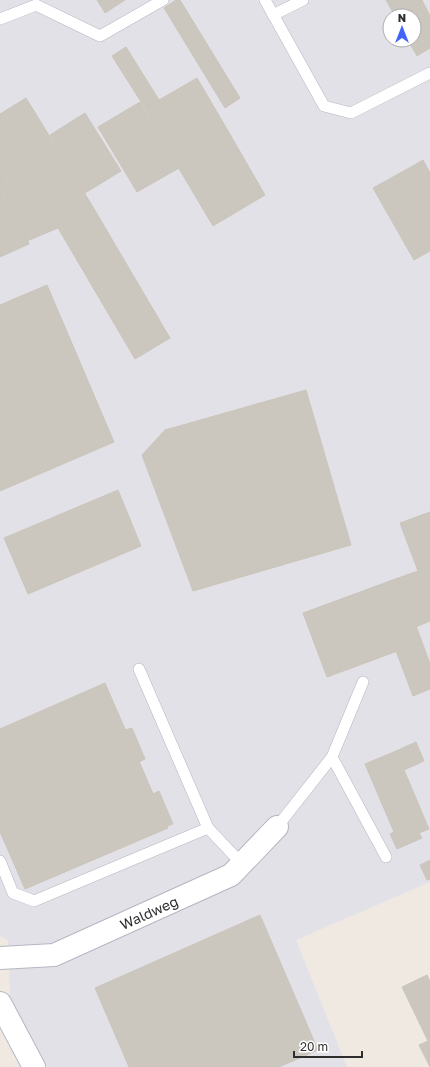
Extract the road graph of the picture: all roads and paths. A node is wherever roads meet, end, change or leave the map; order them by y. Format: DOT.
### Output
graph roads {
  1 [pos="163,0"];
  2 [pos="265,0"];
  3 [pos="303,0"];
  4 [pos="273,15"];
  5 [pos="0,19"];
  6 [pos="430,73"];
  7 [pos="139,670"];
  8 [pos="363,682"];
  9 [pos="332,757"];
  10 [pos="277,827"];
  11 [pos="208,828"];
  12 [pos="386,857"];
  13 [pos="0,861"];
  14 [pos="242,864"];
  15 [pos="0,960"];
  16 [pos="0,1003"];
  17 [pos="34,1067"];
  1 -- 5 [label="lane"];
  2 -- 4 [label="lane"];
  3 -- 4 [label="lane"];
  4 -- 6 [label="lane"];
  7 -- 11 [label="lane"];
  8 -- 9 [label="lane"];
  9 -- 10 [label="lane"];
  9 -- 12 [label="lane"];
  10 -- 14 [label="street, Waldweg"];
  11 -- 13 [label="lane"];
  11 -- 14 [label="lane"];
  14 -- 15 [label="street, Waldweg"];
  16 -- 17 [label="street"];
}
